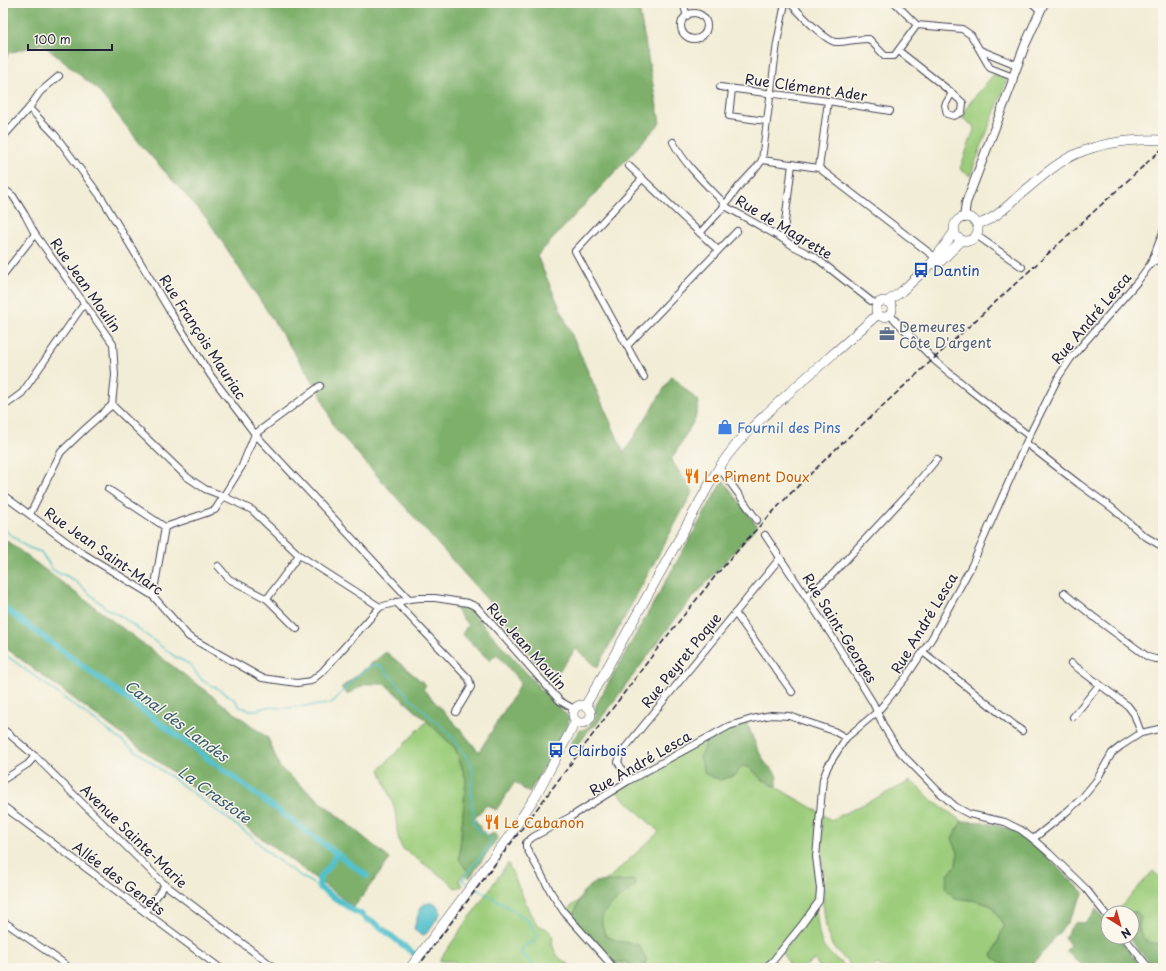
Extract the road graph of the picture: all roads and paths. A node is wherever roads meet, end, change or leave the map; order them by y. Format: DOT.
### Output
graph roads {
  1 [pos="683,3"];
  2 [pos="785,3"];
  3 [pos="790,3"];
  4 [pos="895,3"];
  5 [pos="1032,3"];
  6 [pos="1044,3"];
  7 [pos="1041,11"];
  8 [pos="687,16"];
  9 [pos="917,25"];
  10 [pos="980,50"];
  11 [pos="899,51"];
  12 [pos="1017,65"];
  13 [pos="59,76"];
  14 [pos="1012,77"];
  15 [pos="720,87"];
  16 [pos="732,89"];
  17 [pos="952,93"];
  18 [pos="770,94"];
  19 [pos="828,101"];
  20 [pos="29,108"];
  21 [pos="890,111"];
  22 [pos="766,121"];
  23 [pos="3,137"];
  24 [pos="1163,140"];
  25 [pos="673,142"];
  26 [pos="762,160"];
  27 [pos="792,164"];
  28 [pos="629,166"];
  29 [pos="819,168"];
  30 [pos="642,179"];
  31 [pos="3,188"];
  32 [pos="725,206"];
  33 [pos="964,218"];
  34 [pos="977,224"];
  35 [pos="737,231"];
  36 [pos="700,232"];
  37 [pos="954,232"];
  38 [pos="1163,233"];
  39 [pos="35,234"];
  40 [pos="976,235"];
  41 [pos="783,238"];
  42 [pos="962,240"];
  43 [pos="718,250"];
  44 [pos="1163,257"];
  45 [pos="936,258"];
  46 [pos="1151,263"];
  47 [pos="1022,267"];
  48 [pos="3,275"];
  49 [pos="84,304"];
  50 [pos="878,304"];
  51 [pos="889,307"];
  52 [pos="878,314"];
  53 [pos="627,346"];
  54 [pos="644,377"];
  55 [pos="320,386"];
  56 [pos="112,405"];
  57 [pos="3,407"];
  58 [pos="255,434"];
  59 [pos="1029,436"];
  60 [pos="1026,443"];
  61 [pos="937,459"];
  62 [pos="719,467"];
  63 [pos="108,488"];
  64 [pos="3,495"];
  65 [pos="224,496"];
  66 [pos="30,514"];
  67 [pos="756,520"];
  68 [pos="164,527"];
  69 [pos="765,535"];
  70 [pos="1163,547"];
  71 [pos="299,555"];
  72 [pos="780,558"];
  73 [pos="218,566"];
  74 [pos="1064,593"];
  75 [pos="153,596"];
  76 [pos="806,596"];
  77 [pos="267,599"];
  78 [pos="409,599"];
  79 [pos="396,602"];
  80 [pos="380,607"];
  81 [pos="735,613"];
  82 [pos="297,629"];
  83 [pos="923,652"];
  84 [pos="1163,659"];
  85 [pos="1071,663"];
  86 [pos="1099,685"];
  87 [pos="792,692"];
  88 [pos="586,706"];
  89 [pos="574,709"];
  90 [pos="456,712"];
  91 [pos="877,712"];
  92 [pos="1073,716"];
  93 [pos="576,721"];
  94 [pos="1163,728"];
  95 [pos="3,729"];
  96 [pos="1022,731"];
  97 [pos="1141,733"];
  98 [pos="846,738"];
  99 [pos="35,756"];
  100 [pos="3,780"];
  101 [pos="628,781"];
  102 [pos="3,806"];
  103 [pos="1033,839"];
  104 [pos="165,885"];
  105 [pos="1100,907"];
  106 [pos="145,912"];
  107 [pos="3,921"];
  108 [pos="1130,945"];
  109 [pos="69,968"];
  110 [pos="220,968"];
  111 [pos="274,968"];
  112 [pos="410,968"];
  113 [pos="614,968"];
  114 [pos="764,968"];
  115 [pos="1149,968"];
  1 -- 8 [label="street"];
  2 -- 18 [label="street"];
  3 -- 11 [label="street"];
  4 -- 9 [label="street"];
  5 -- 7 [label="street"];
  6 -- 7 [label="street"];
  7 -- 12 [label="street"];
  8 -- 8 [label="street"];
  9 -- 10 [label="street"];
  9 -- 11 [label="street"];
  10 -- 12 [label="street"];
  10 -- 14 [label="street"];
  11 -- 17 [label="street"];
  12 -- 14 [label="street"];
  13 -- 20 [label="street"];
  14 -- 33 [label="street"];
  15 -- 16 [label="street, Rue Clément Ader"];
  16 -- 18 [label="street, Rue Clément Ader"];
  16 -- 22 [label="street"];
  18 -- 19 [label="street, Rue Clément Ader"];
  18 -- 22 [label="street"];
  19 -- 21 [label="street, Rue Clément Ader"];
  19 -- 29 [label="street"];
  20 -- 23 [label="street"];
  20 -- 58 [label="street, Rue François Mauriac"];
  22 -- 26 [label="street"];
  24 -- 34 [label="main road"];
  25 -- 32 [label="street, Rue de Magrette"];
  26 -- 27 [label="street"];
  26 -- 32 [label="street"];
  27 -- 29 [label="street"];
  27 -- 41 [label="street"];
  28 -- 30 [label="street"];
  29 -- 45 [label="street"];
  30 -- 36 [label="street"];
  30 -- 53 [label="street"];
  31 -- 39 [label="street, Rue Jean Moulin"];
  32 -- 36 [label="street"];
  32 -- 41 [label="street, Rue de Magrette"];
  33 -- 34 [label="main road"];
  33 -- 37 [label="main road"];
  34 -- 40 [label="main road"];
  35 -- 43 [label="street"];
  36 -- 43 [label="street"];
  37 -- 42 [label="main road"];
  37 -- 45 [label="main road"];
  38 -- 46 [label="street, Rue André Lesca"];
  39 -- 48 [label="street"];
  39 -- 49 [label="street, Rue Jean Moulin"];
  40 -- 42 [label="main road"];
  40 -- 47 [label="street"];
  41 -- 50 [label="street, Rue de Magrette"];
  42 -- 51 [label="main road"];
  43 -- 53 [label="street"];
  44 -- 46 [label="street, Rue André Lesca"];
  45 -- 51 [label="main road"];
  46 -- 59 [label="street, Rue André Lesca"];
  49 -- 56 [label="street, Rue Jean Moulin"];
  49 -- 57 [label="street"];
  50 -- 51 [label="main road"];
  50 -- 52 [label="main road"];
  51 -- 52 [label="main road"];
  51 -- 59 [label="street"];
  52 -- 62 [label="main road"];
  53 -- 54 [label="street"];
  55 -- 58 [label="street"];
  56 -- 65 [label="street"];
  56 -- 66 [label="street"];
  58 -- 65 [label="street"];
  58 -- 78 [label="street, Rue François Mauriac"];
  59 -- 60 [label="street, Rue André Lesca"];
  60 -- 70 [label="street"];
  60 -- 83 [label="street, Rue André Lesca"];
  61 -- 76 [label="street"];
  62 -- 67 [label="street"];
  62 -- 88 [label="main road"];
  63 -- 68 [label="street"];
  64 -- 66 [label="street, Rue Jean Saint-Marc"];
  65 -- 68 [label="street"];
  65 -- 71 [label="street"];
  66 -- 75 [label="street, Rue Jean Saint-Marc"];
  68 -- 75 [label="street"];
  69 -- 72 [label="street, Rue Saint-Georges"];
  71 -- 77 [label="street"];
  71 -- 80 [label="street"];
  72 -- 76 [label="street, Rue Saint-Georges"];
  72 -- 81 [label="street, Rue Peyret Poque"];
  73 -- 77 [label="street"];
  74 -- 84 [label="street"];
  75 -- 80 [label="street, Rue Jean Saint-Marc"];
  76 -- 91 [label="street, Rue Saint-Georges"];
  77 -- 82 [label="street"];
  78 -- 79 [label="street, Rue Jean Moulin"];
  78 -- 89 [label="street, Rue Jean Moulin"];
  79 -- 80 [label="street, Rue Jean Moulin"];
  79 -- 90 [label="street"];
  81 -- 87 [label="street"];
  81 -- 101 [label="street, Rue Peyret Poque"];
  83 -- 91 [label="street, Rue André Lesca"];
  83 -- 96 [label="street"];
  85 -- 86 [label="street"];
  86 -- 92 [label="street"];
  86 -- 97 [label="street"];
  88 -- 89 [label="main road"];
  88 -- 93 [label="main road"];
  89 -- 93 [label="main road"];
  91 -- 98 [label="street, Rue André Lesca"];
  91 -- 103 [label="street, Rue Saint-Georges"];
  93 -- 112 [label="main road"];
  94 -- 97 [label="street"];
  95 -- 99 [label="street, Avenue Sainte-Marie"];
  97 -- 103 [label="street"];
  98 -- 101 [label="street, Rue André Lesca"];
  98 -- 114 [label="street"];
  99 -- 100 [label="street"];
  99 -- 104 [label="street, Avenue Sainte-Marie"];
  101 -- 113 [label="street, Rue André Lesca"];
  102 -- 106 [label="street, Allée des Genêts"];
  103 -- 105 [label="street, Rue Saint-Georges"];
  104 -- 106 [label="street"];
  104 -- 111 [label="street, Avenue Sainte-Marie"];
  106 -- 110 [label="street, Allée des Genêts"];
  107 -- 109 [label="street"];
  108 -- 115 [label="street"];
}
